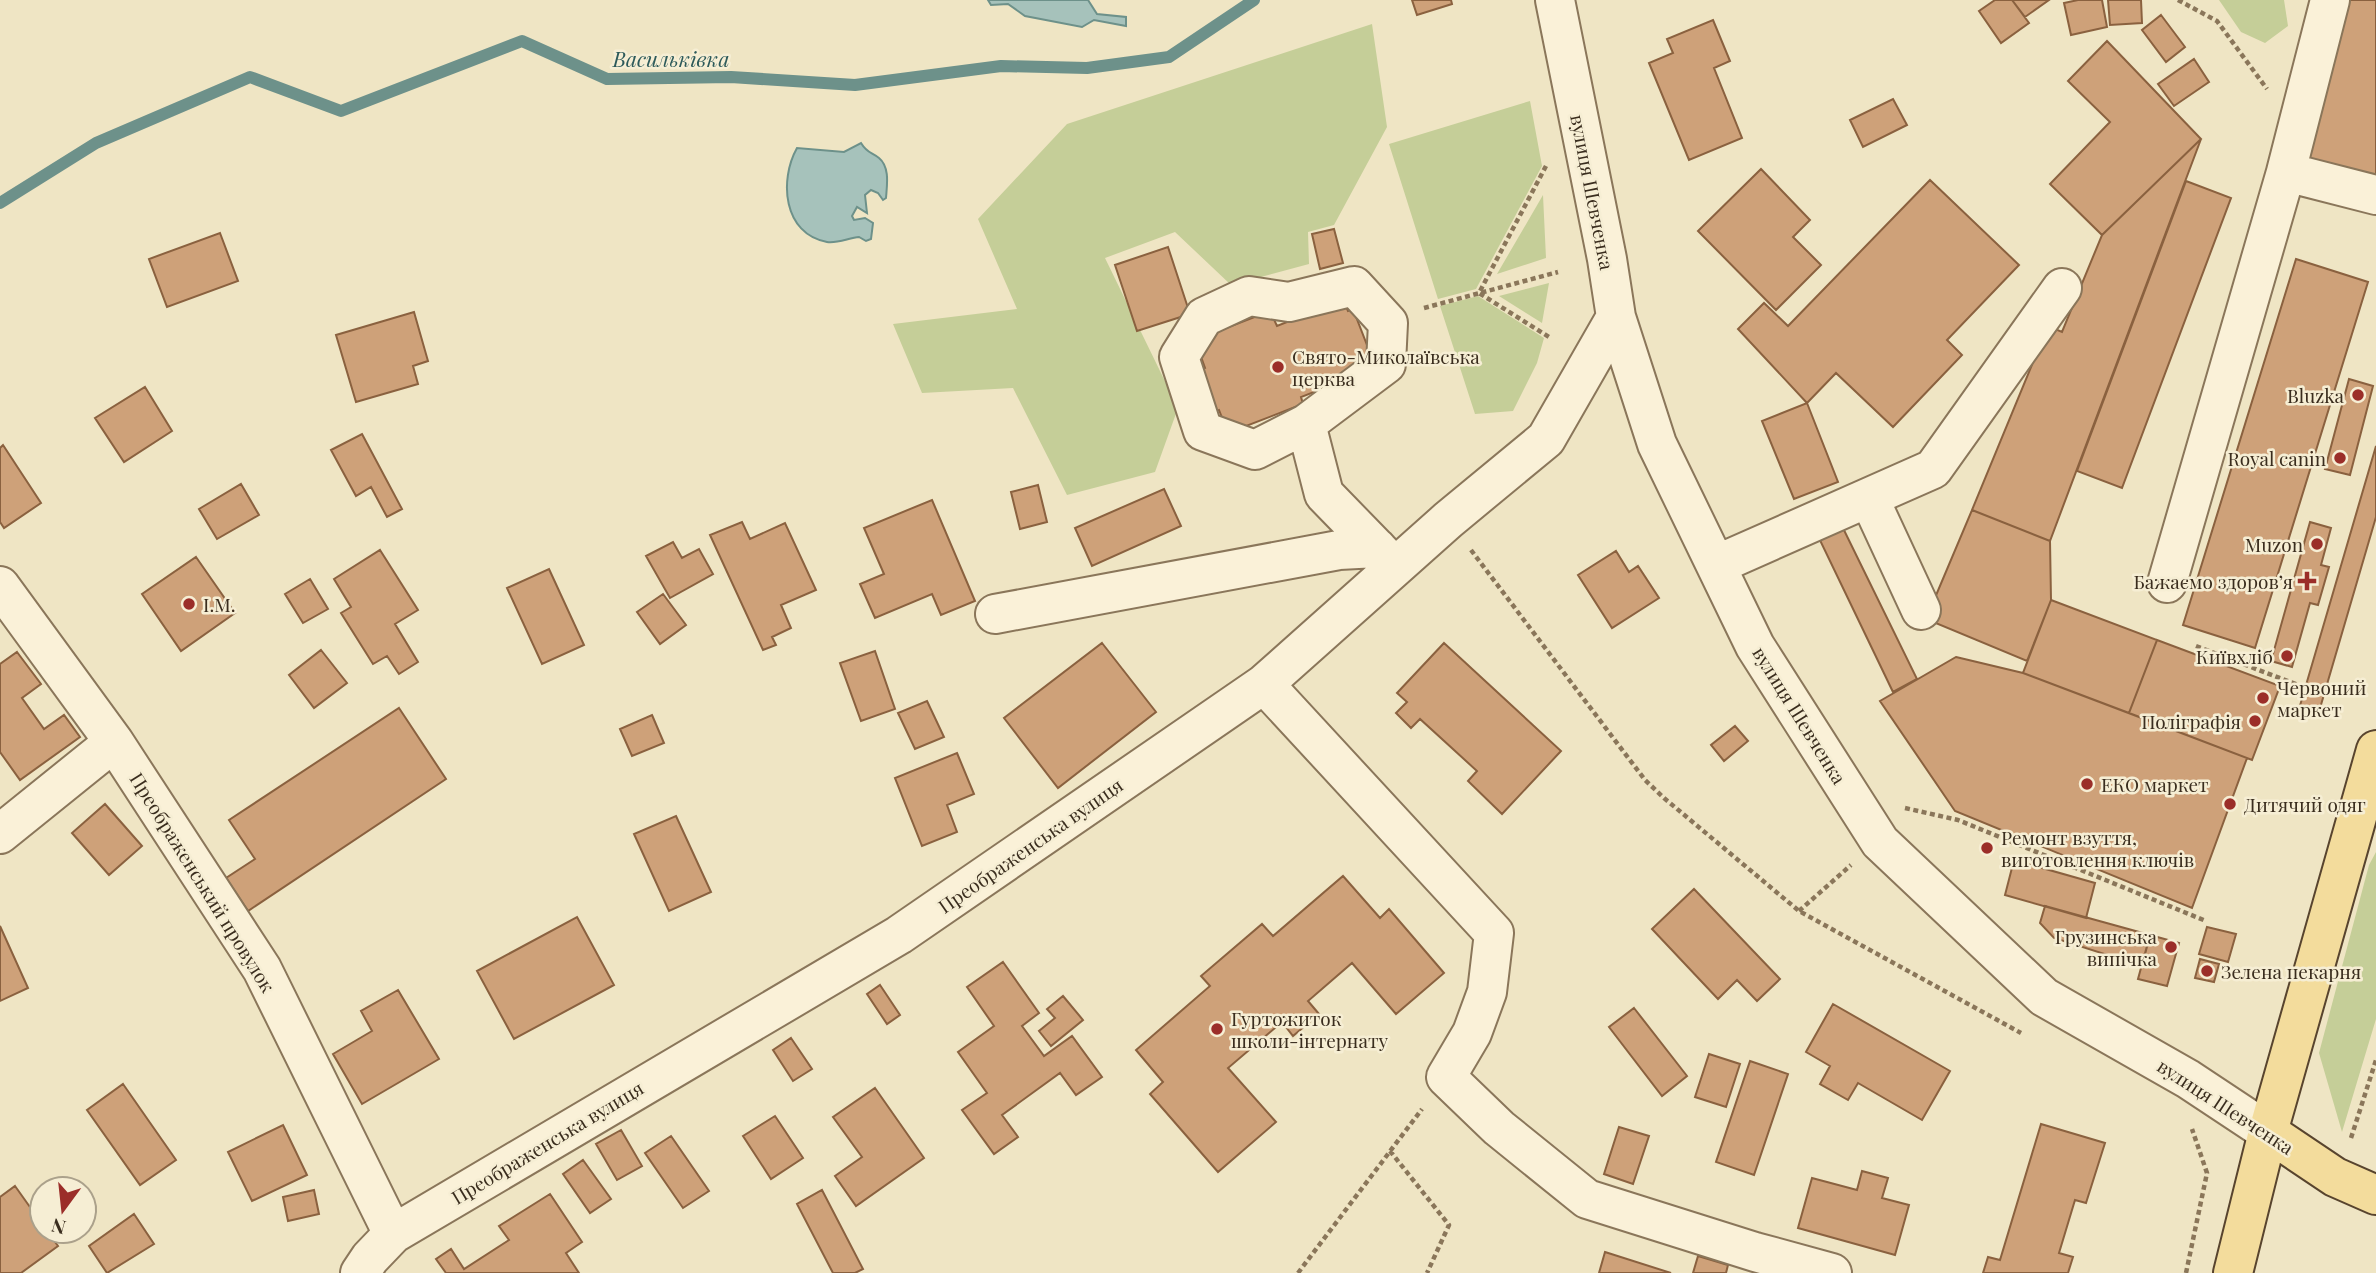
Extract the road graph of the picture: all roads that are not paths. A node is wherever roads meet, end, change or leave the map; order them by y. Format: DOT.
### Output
graph roads {
  1 [pos="1555,0"];
  2 [pos="2330,0"];
  3 [pos="2286,172"];
  4 [pos="2376,195"];
  5 [pos="2062,288"];
  6 [pos="1616,317"];
  7 [pos="1306,424"];
  8 [pos="1869,498"];
  9 [pos="1386,557"];
  10 [pos="1716,565"];
  11 [pos="2167,583"];
  12 [pos="0,586"];
  13 [pos="1921,610"];
  14 [pos="995,614"];
  15 [pos="1264,684"];
  16 [pos="114,742"];
  17 [pos="2376,750"];
  18 [pos="2376,820"];
  19 [pos="0,834"];
  20 [pos="2346,853"];
  21 [pos="2268,1132"];
  22 [pos="2376,1195"];
  23 [pos="393,1234"];
  24 [pos="1752,1263"];
  25 [pos="360,1273"];
  26 [pos="1832,1273"];
  27 [pos="2233,1273"];
  1 -- 6 [label="street, вулиця Шевченка"];
  2 -- 3 [label="street"];
  3 -- 4 [label="street"];
  3 -- 11 [label="street"];
  5 -- 8 [label="street"];
  6 -- 9 [label="street, Преображенська вулиця"];
  6 -- 10 [label="street, вулиця Шевченка"];
  7 -- 7 [label="street"];
  7 -- 9 [label="street"];
  8 -- 10 [label="street"];
  8 -- 13 [label="street"];
  9 -- 14 [label="street"];
  9 -- 15 [label="street, Преображенська вулиця"];
  10 -- 21 [label="street, вулиця Шевченка"];
  12 -- 16 [label="street, Преображенський провулок"];
  15 -- 23 [label="street, Преображенська вулиця"];
  15 -- 24 [label="street"];
  16 -- 19 [label="street"];
  16 -- 23 [label="street, Преображенський провулок"];
  17 -- 20 [label="main road"];
  18 -- 20 [label="street"];
  20 -- 21 [label="main road"];
  21 -- 22 [label="main road, вулиця Шевченка"];
  21 -- 27 [label="main road"];
  23 -- 25 [label="street, Преображенська вулиця"];
  24 -- 26 [label="street"];
}
